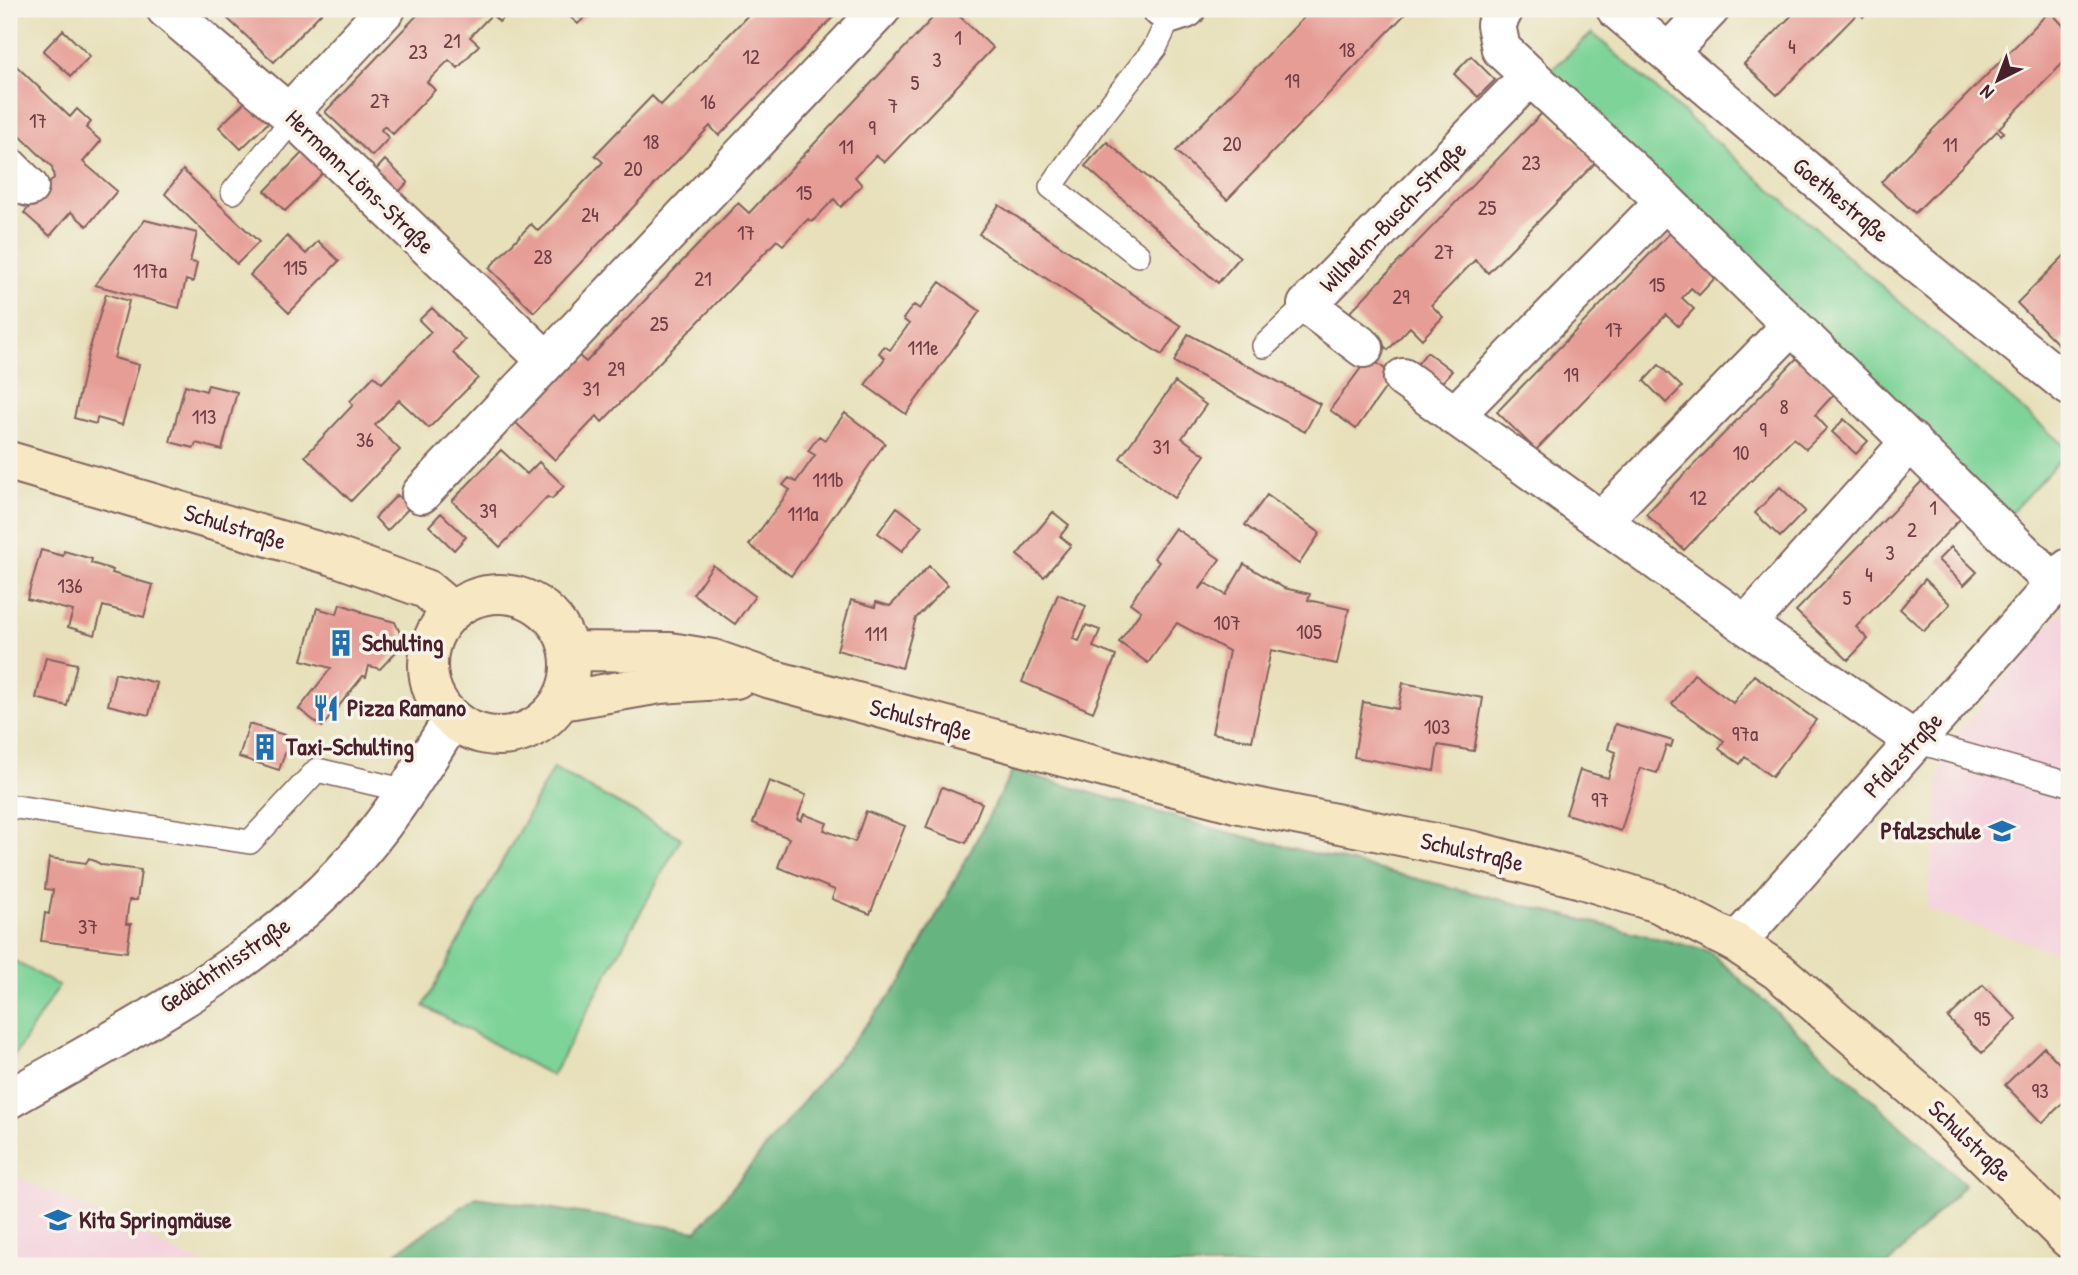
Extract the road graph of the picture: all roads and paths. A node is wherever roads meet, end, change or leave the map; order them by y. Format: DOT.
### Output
graph roads {
  1 [pos="166,9"];
  2 [pos="386,9"];
  3 [pos="881,9"];
  4 [pos="1504,9"];
  5 [pos="1616,9"];
  6 [pos="1710,9"];
  7 [pos="1173,10"];
  8 [pos="1668,53"];
  9 [pos="1529,77"];
  10 [pos="292,116"];
  11 [pos="233,192"];
  12 [pos="1665,201"];
  13 [pos="1138,255"];
  14 [pos="1307,305"];
  15 [pos="1791,325"];
  16 [pos="1264,346"];
  17 [pos="1364,348"];
  18 [pos="547,361"];
  19 [pos="1403,378"];
  20 [pos="2069,386"];
  21 [pos="1454,416"];
  22 [pos="1911,442"];
  23 [pos="9,461"];
  24 [pos="421,495"];
  25 [pos="1601,521"];
  26 [pos="2062,576"];
  27 [pos="452,611"];
  28 [pos="1746,625"];
  29 [pos="569,651"];
  30 [pos="766,678"];
  31 [pos="562,701"];
  32 [pos="452,720"];
  33 [pos="1916,741"];
  34 [pos="2069,785"];
  35 [pos="407,791"];
  36 [pos="9,806"];
  37 [pos="1736,943"];
  38 [pos="9,1099"];
  39 [pos="2069,1239"];
  1 -- 10 [label="street, Hermann-Löns-Straße"];
  2 -- 10 [label="street"];
  3 -- 18 [label="street"];
  4 -- 9 [label="street"];
  5 -- 8 [label="street, Goethestraße"];
  6 -- 8 [label="street"];
  7 -- 13 [label="lane"];
  8 -- 20 [label="street, Goethestraße"];
  9 -- 12 [label="street"];
  9 -- 14 [label="street, Wilhelm-Busch-Straße"];
  10 -- 11 [label="lane"];
  10 -- 18 [label="street, Hermann-Löns-Straße"];
  12 -- 15 [label="street"];
  12 -- 21 [label="street"];
  14 -- 16 [label="lane"];
  14 -- 17 [label="street, Wilhelm-Busch-Straße"];
  15 -- 22 [label="street"];
  15 -- 25 [label="street"];
  18 -- 24 [label="street"];
  19 -- 21 [label="street"];
  21 -- 25 [label="street"];
  22 -- 26 [label="street"];
  22 -- 28 [label="street"];
  23 -- 27 [label="main road, Schulstraße"];
  25 -- 28 [label="street"];
  26 -- 33 [label="street, Pfalzstraße"];
  27 -- 29 [label="main road"];
  27 -- 32 [label="main road"];
  28 -- 33 [label="street"];
  29 -- 30 [label="main road, Schulstraße"];
  29 -- 31 [label="main road"];
  30 -- 31 [label="main road, Schulstraße"];
  30 -- 37 [label="main road, Schulstraße"];
  31 -- 32 [label="main road"];
  32 -- 35 [label="street, Gedächtnisstraße"];
  33 -- 34 [label="lane"];
  33 -- 37 [label="street, Pfalzstraße"];
  35 -- 36 [label="lane"];
  35 -- 38 [label="street, Gedächtnisstraße"];
  37 -- 39 [label="main road, Schulstraße"];
}
